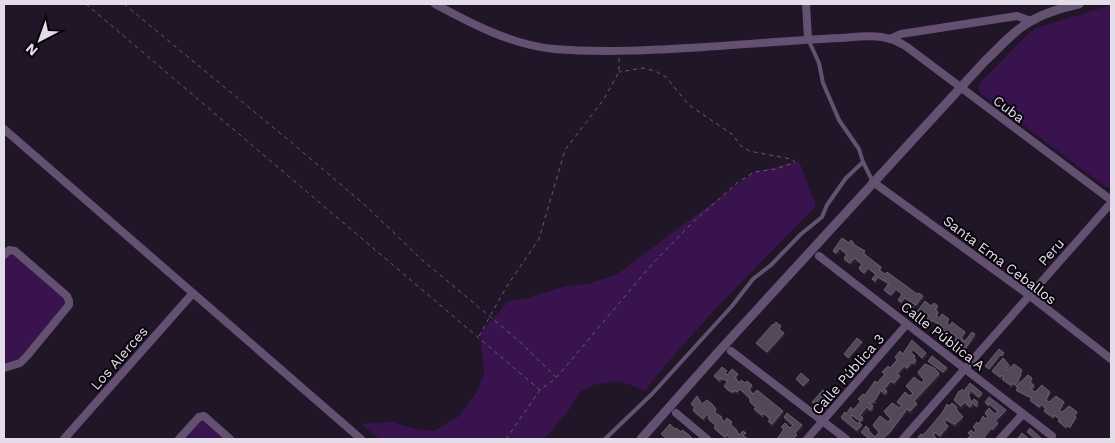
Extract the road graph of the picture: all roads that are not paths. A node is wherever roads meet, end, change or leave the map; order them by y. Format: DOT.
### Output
graph roads {
  1 [pos="435,4"];
  2 [pos="806,4"];
  3 [pos="1078,4"];
  4 [pos="1031,20"];
  5 [pos="808,39"];
  6 [pos="890,39"];
  7 [pos="960,88"];
  8 [pos="4,129"];
  9 [pos="863,162"];
  10 [pos="873,182"];
  11 [pos="1111,202"];
  12 [pos="4,255"];
  13 [pos="819,256"];
  14 [pos="192,293"];
  15 [pos="1029,296"];
  16 [pos="907,324"];
  17 [pos="731,351"];
  18 [pos="1111,359"];
  19 [pos="4,368"];
  20 [pos="965,369"];
  21 [pos="676,413"];
  22 [pos="1023,414"];
  23 [pos="823,421"];
  24 [pos="1052,436"];
  25 [pos="64,439"];
  26 [pos="180,439"];
  27 [pos="230,439"];
  28 [pos="361,439"];
  29 [pos="605,439"];
  30 [pos="641,439"];
  31 [pos="707,439"];
  32 [pos="807,439"];
  33 [pos="846,439"];
  34 [pos="903,439"];
  35 [pos="1000,439"];
  1 -- 5 [label="street"];
  2 -- 5 [label="street"];
  3 -- 4 [label="street"];
  4 -- 6 [label="street"];
  4 -- 7 [label="street"];
  5 -- 6 [label="street"];
  5 -- 9 [label="lane"];
  6 -- 7 [label="street, Cuba"];
  7 -- 10 [label="street"];
  7 -- 11 [label="street, Cuba"];
  8 -- 14 [label="street"];
  9 -- 10 [label="lane"];
  9 -- 29 [label="lane"];
  10 -- 15 [label="street, Santa Ema Ceballos"];
  10 -- 30 [label="street"];
  11 -- 15 [label="street, Peru"];
  12 -- 19 [label="street"];
  13 -- 16 [label="street, Calle Pública A"];
  14 -- 25 [label="street, Los Alerces"];
  14 -- 28 [label="street"];
  15 -- 18 [label="street, Santa Ema Ceballos"];
  15 -- 20 [label="street, Peru"];
  16 -- 20 [label="street, Calle Pública A"];
  16 -- 23 [label="street, Calle Pública 3"];
  17 -- 23 [label="street"];
  20 -- 22 [label="street, Calle Pública A"];
  20 -- 34 [label="street, Peru"];
  21 -- 31 [label="street"];
  22 -- 24 [label="street, Calle Pública A"];
  22 -- 35 [label="street"];
  23 -- 32 [label="street, Calle Pública 3"];
  23 -- 33 [label="street"];
  26 -- 27 [label="street"];
}
